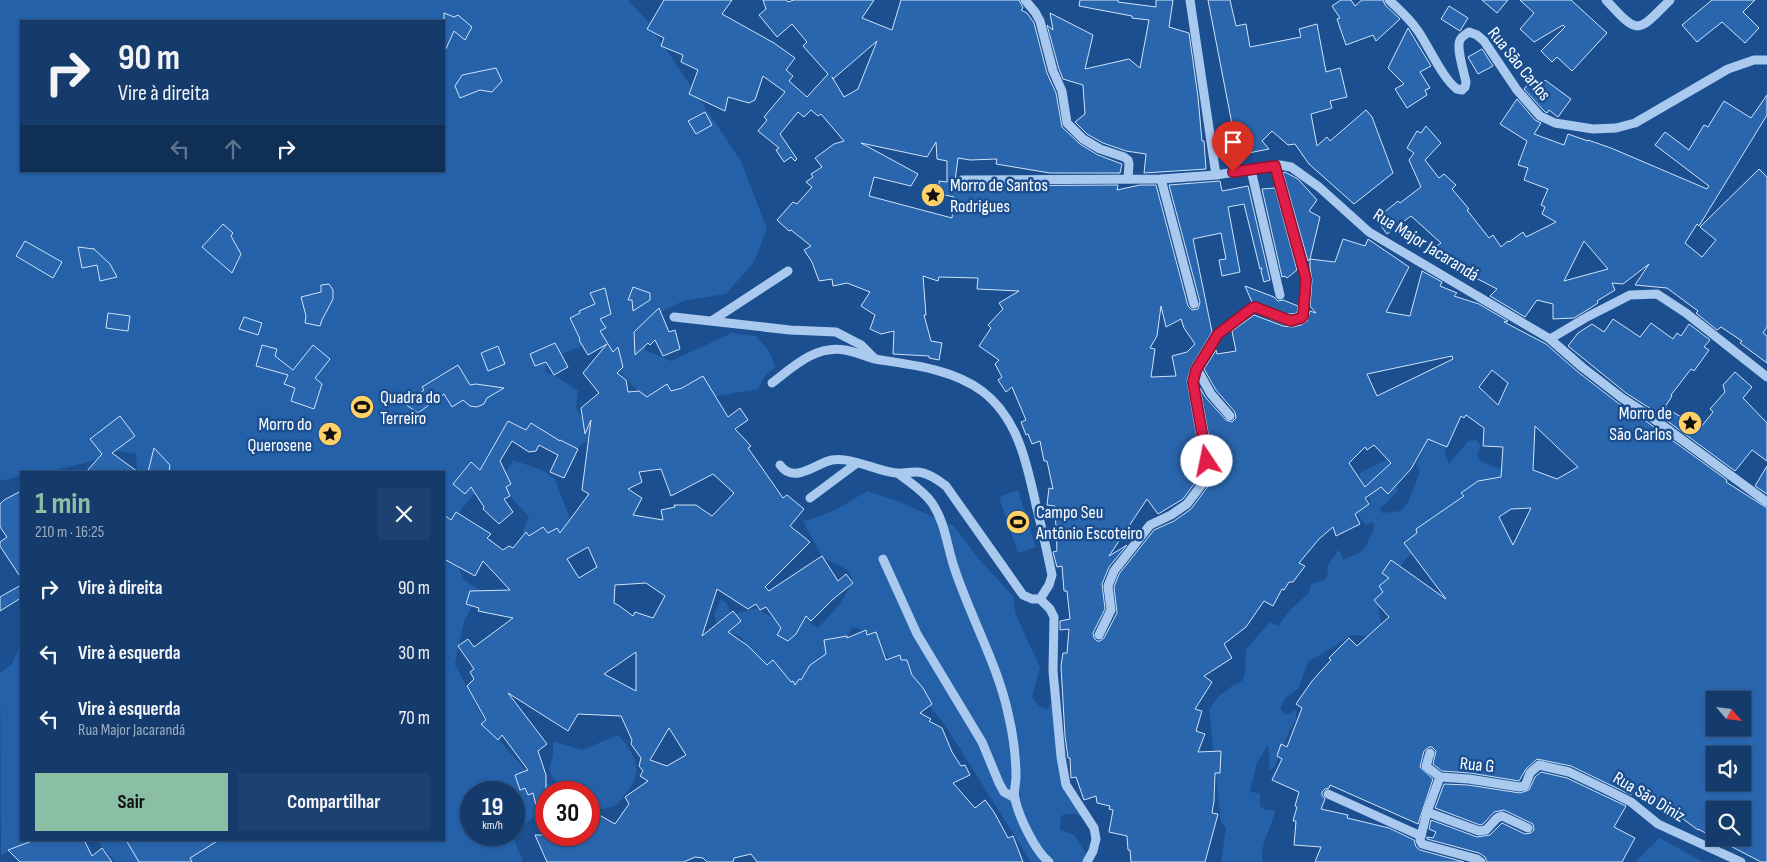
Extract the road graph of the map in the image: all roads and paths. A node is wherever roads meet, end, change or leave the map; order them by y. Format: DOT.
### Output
graph roads {
  1 [pos="1026,0"];
  2 [pos="1190,0"];
  3 [pos="1389,0"];
  4 [pos="1606,0"];
  5 [pos="1670,0"];
  6 [pos="1767,60"];
  7 [pos="1275,166"];
  8 [pos="1251,170"];
  9 [pos="1216,175"];
  10 [pos="1128,179"];
  11 [pos="1161,179"];
  12 [pos="962,180"];
  13 [pos="788,270"];
  14 [pos="1280,295"];
  15 [pos="1194,304"];
  16 [pos="674,317"];
  17 [pos="713,320"];
  18 [pos="1550,340"];
  19 [pos="876,360"];
  20 [pos="1197,369"];
  21 [pos="1767,377"];
  22 [pos="772,383"];
  23 [pos="1230,416"];
  24 [pos="857,463"];
  25 [pos="780,466"];
  26 [pos="898,473"];
  27 [pos="810,498"];
  28 [pos="1767,502"];
  29 [pos="883,559"];
  30 [pos="1040,599"];
  31 [pos="1099,635"];
  32 [pos="1430,753"];
  33 [pos="1569,772"];
  34 [pos="1440,777"];
  35 [pos="1328,794"];
  36 [pos="1015,798"];
  37 [pos="1427,812"];
  38 [pos="1528,828"];
  39 [pos="1421,836"];
  40 [pos="1049,862"];
  41 [pos="1087,862"];
  42 [pos="1481,862"];
  43 [pos="1741,862"];
  1 -- 10 [label="street"];
  2 -- 9 [label="street"];
  3 -- 6 [label="street, Rua São Carlos"];
  4 -- 5 [label="street"];
  7 -- 8 [label="street, Rua Major Jacarandá"];
  7 -- 18 [label="street, Rua Major Jacarandá"];
  7 -- 20 [label="street"];
  8 -- 9 [label="street, Rua Major Jacarandá"];
  8 -- 14 [label="street"];
  9 -- 11 [label="street, Rua Major Jacarandá"];
  10 -- 11 [label="street, Rua Major Jacarandá"];
  10 -- 12 [label="street, Rua Major Jacarandá"];
  11 -- 15 [label="street"];
  13 -- 17 [label="street"];
  16 -- 17 [label="street"];
  17 -- 19 [label="street"];
  18 -- 21 [label="street"];
  18 -- 28 [label="street, Rua Major Jacarandá"];
  19 -- 22 [label="street"];
  19 -- 30 [label="street"];
  20 -- 23 [label="street"];
  20 -- 31 [label="street"];
  24 -- 25 [label="street"];
  24 -- 26 [label="street"];
  24 -- 27 [label="street"];
  26 -- 30 [label="street"];
  26 -- 36 [label="street"];
  29 -- 36 [label="street"];
  30 -- 41 [label="street"];
  32 -- 34 [label="street"];
  33 -- 34 [label="street, Rua G"];
  33 -- 43 [label="street, Rua São Diniz"];
  34 -- 37 [label="street, Rua G"];
  35 -- 39 [label="street"];
  36 -- 40 [label="street"];
  37 -- 38 [label="street"];
  37 -- 39 [label="street, Rua G"];
  39 -- 42 [label="street"];
}
